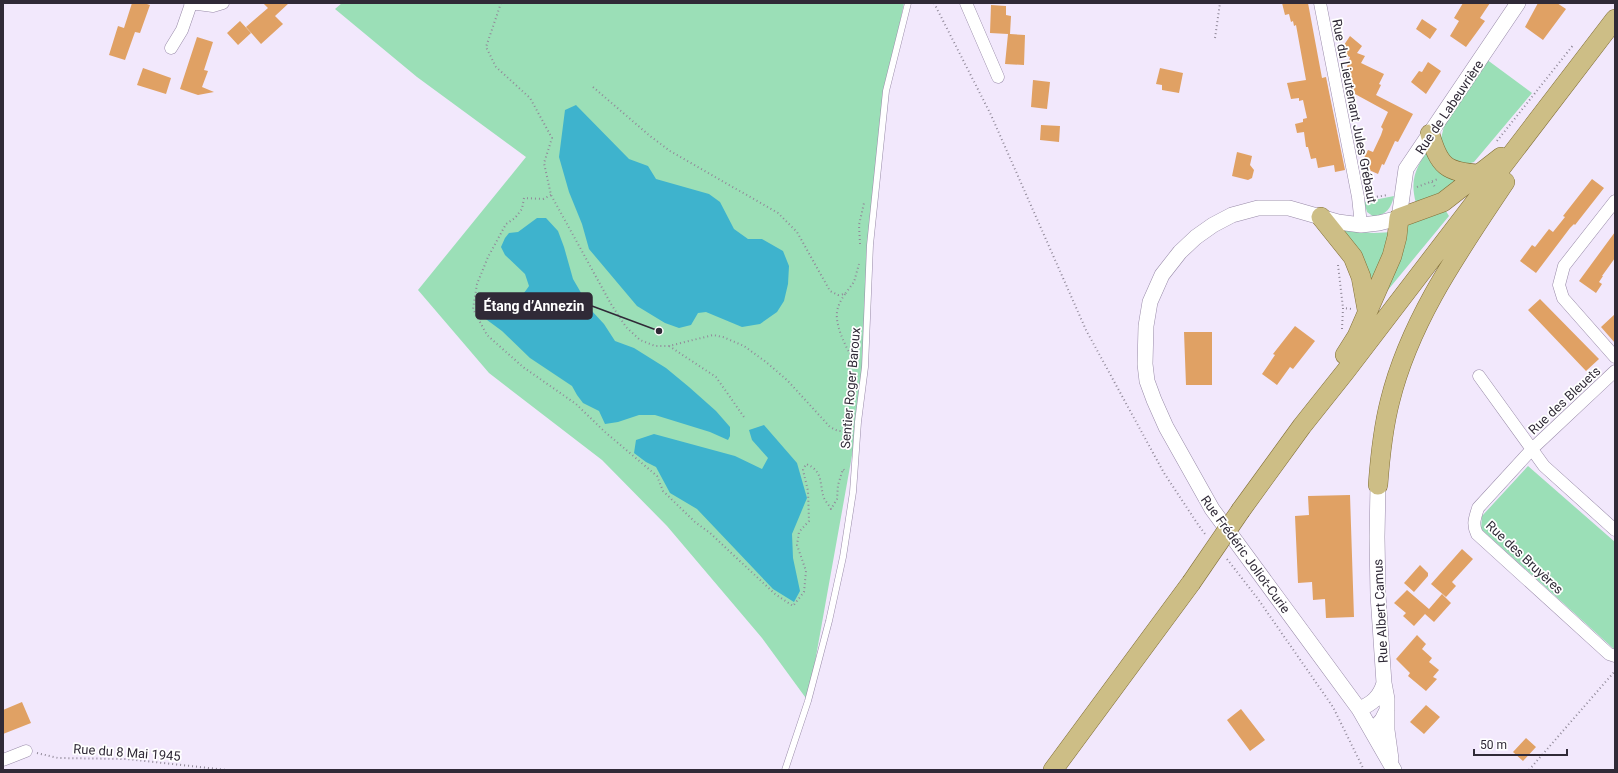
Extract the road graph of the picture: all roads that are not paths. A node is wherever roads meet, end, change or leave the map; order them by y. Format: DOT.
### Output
graph roads {
  1 [pos="191,3"];
  2 [pos="223,3"];
  3 [pos="908,3"];
  4 [pos="966,3"];
  5 [pos="1320,3"];
  6 [pos="1518,3"];
  7 [pos="1615,19"];
  8 [pos="171,48"];
  9 [pos="998,77"];
  10 [pos="1430,134"];
  11 [pos="1519,145"];
  12 [pos="1479,174"];
  13 [pos="1615,201"];
  14 [pos="1320,217"];
  15 [pos="1399,218"];
  16 [pos="1361,225"];
  17 [pos="1367,310"];
  18 [pos="1615,357"];
  19 [pos="1615,371"];
  20 [pos="1479,376"];
  21 [pos="1302,426"];
  22 [pos="1532,449"];
  23 [pos="1378,485"];
  24 [pos="1615,530"];
  25 [pos="1615,656"];
  26 [pos="1384,683"];
  27 [pos="1359,710"];
  28 [pos="1387,710"];
  29 [pos="1372,731"];
  30 [pos="26,751"];
  31 [pos="3,760"];
  32 [pos="1393,768"];
  33 [pos="785,770"];
  34 [pos="1053,770"];
  1 -- 2 [label="street"];
  1 -- 8 [label="street"];
  3 -- 33 [label="lane, Sentier Roger Baroux"];
  4 -- 9 [label="street"];
  5 -- 16 [label="street, Rue du Lieutenant Jules Grébaut"];
  6 -- 10 [label="street, Rue de Labeuvrière"];
  7 -- 11 [label="main road"];
  10 -- 12 [label="main road"];
  10 -- 15 [label="street, Rue de Labeuvrière"];
  11 -- 12 [label="main road"];
  11 -- 21 [label="main road"];
  11 -- 23 [label="main road"];
  12 -- 15 [label="main road"];
  13 -- 18 [label="street"];
  14 -- 16 [label="street, Rue Frédéric Joliot-Curie"];
  14 -- 17 [label="main road"];
  14 -- 27 [label="street, Rue Frédéric Joliot-Curie"];
  15 -- 16 [label="street, Rue Frédéric Joliot-Curie"];
  15 -- 17 [label="main road"];
  17 -- 21 [label="main road"];
  19 -- 22 [label="street, Rue des Bleuets"];
  20 -- 22 [label="street"];
  21 -- 34 [label="main road, bridge"];
  22 -- 24 [label="street"];
  22 -- 25 [label="street, Rue des Bruyères"];
  23 -- 26 [label="street, Rue Albert Camus"];
  26 -- 27 [label="street"];
  26 -- 28 [label="street, Rue Albert Camus"];
  27 -- 29 [label="street, Rue Frédéric Joliot-Curie"];
  28 -- 29 [label="street"];
  28 -- 32 [label="street, Rue Albert Camus"];
  29 -- 32 [label="street, Rue Frédéric Joliot-Curie"];
  30 -- 31 [label="street"];
}
